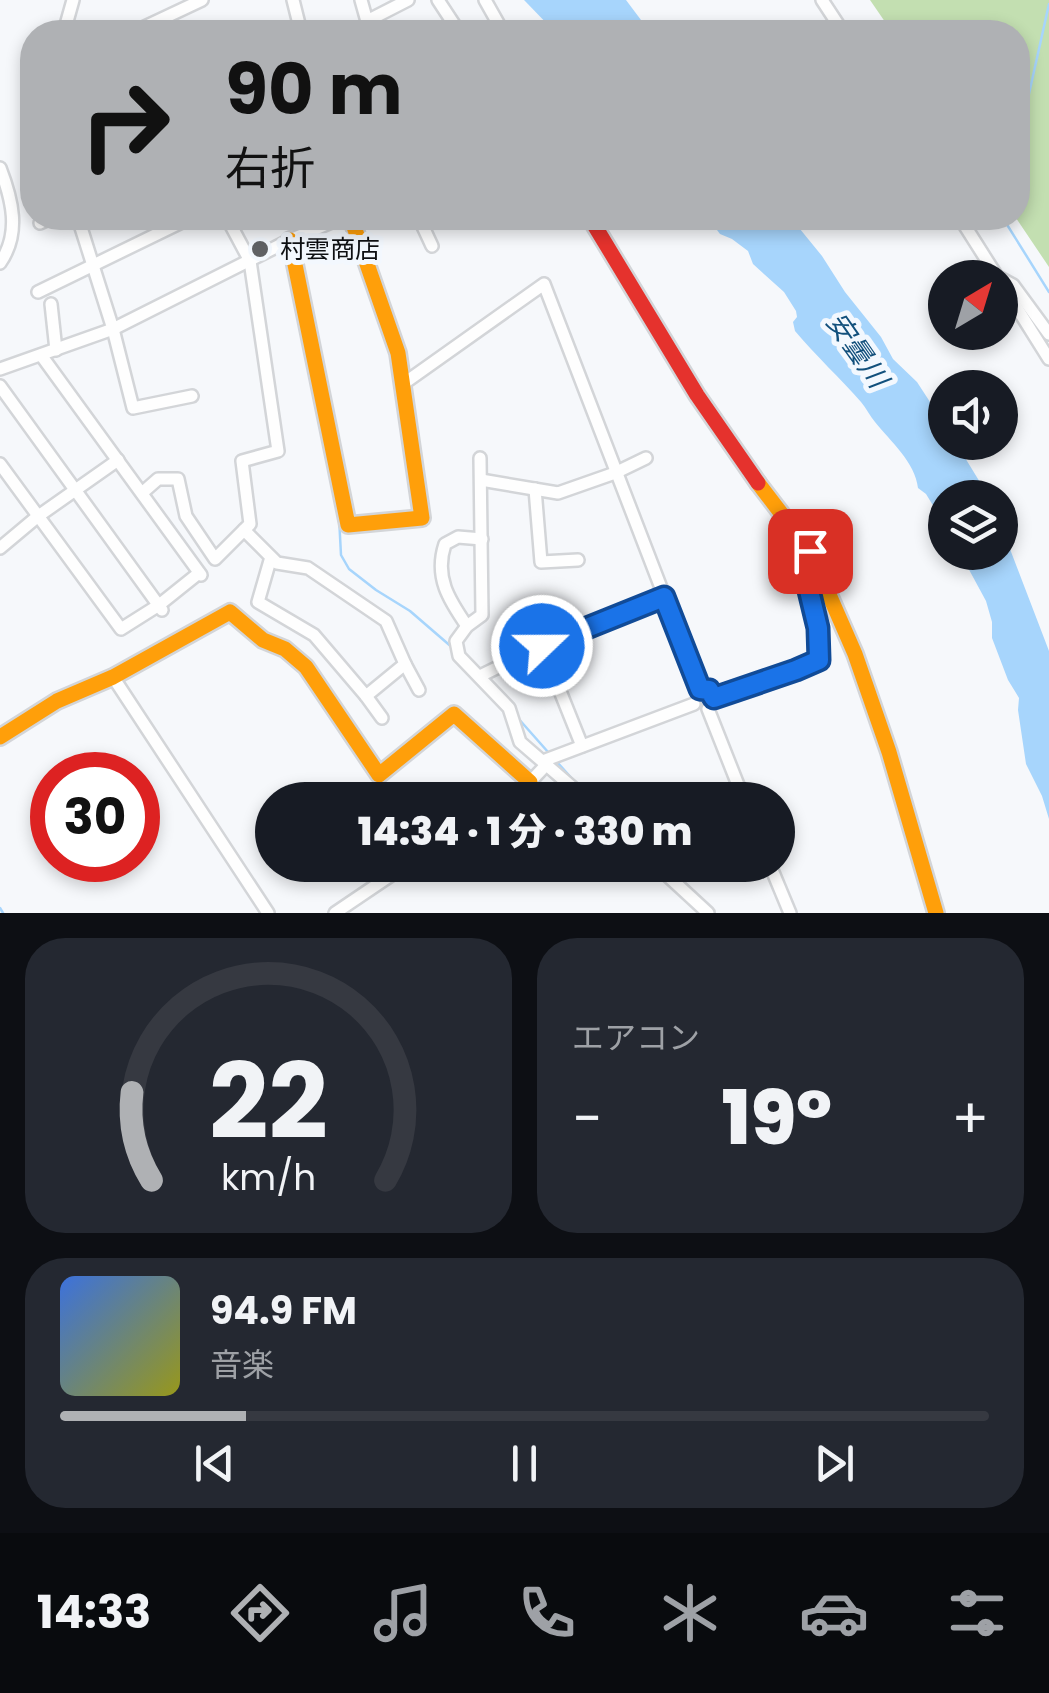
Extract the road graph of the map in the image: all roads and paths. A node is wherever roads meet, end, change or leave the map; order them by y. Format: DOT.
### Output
graph roads {
  1 [pos="202,0"];
  2 [pos="408,0"];
  3 [pos="160,20"];
  4 [pos="378,20"];
  5 [pos="0,168"];
  6 [pos="82,230"];
  7 [pos="165,230"];
  8 [pos="234,230"];
  9 [pos="313,230"];
  10 [pos="356,230"];
  11 [pos="425,230"];
  12 [pos="597,230"];
  13 [pos="968,230"];
  14 [pos="290,240"];
  15 [pos="432,246"];
  16 [pos="987,260"];
  17 [pos="250,261"];
  18 [pos="0,263"];
  19 [pos="93,265"];
  20 [pos="1018,291"];
  21 [pos="38,292"];
  22 [pos="51,304"];
  23 [pos="1018,309"];
  24 [pos="114,329"];
  25 [pos="1049,334"];
  26 [pos="56,350"];
  27 [pos="41,355"];
  28 [pos="1049,359"];
  29 [pos="0,370"];
  30 [pos="403,384"];
  31 [pos="0,386"];
  32 [pos="192,396"];
  33 [pos="480,458"];
  34 [pos="646,458"];
  35 [pos="118,460"];
  36 [pos="0,464"];
  37 [pos="615,473"];
  38 [pos="481,480"];
  39 [pos="13,483"];
  40 [pos="535,489"];
  41 [pos="76,490"];
  42 [pos="0,493"];
  43 [pos="142,493"];
  44 [pos="38,517"];
  45 [pos="244,530"];
  46 [pos="482,538"];
  47 [pos="0,548"];
  48 [pos="810,551"];
  49 [pos="271,557"];
  50 [pos="578,560"];
  51 [pos="664,597"];
  52 [pos="161,608"];
  53 [pos="467,626"];
  54 [pos="542,646"];
  55 [pos="405,664"];
  56 [pos="480,676"];
  57 [pos="113,678"];
  58 [pos="700,689"];
  59 [pos="420,690"];
  60 [pos="366,696"];
  61 [pos="711,703"];
  62 [pos="694,704"];
  63 [pos="382,718"];
  64 [pos="0,737"];
  65 [pos="582,746"];
  66 [pos="545,762"];
  67 [pos="530,782"];
  68 [pos="567,782"];
  69 [pos="738,782"];
  70 [pos="381,882"];
  71 [pos="674,882"];
  72 [pos="777,882"];
  73 [pos="268,913"];
  74 [pos="335,913"];
  75 [pos="708,913"];
  76 [pos="790,913"];
  77 [pos="936,913"];
  1 -- 3 [label="street"];
  2 -- 4 [label="street"];
  5 -- 18 [label="street"];
  6 -- 19 [label="street"];
  7 -- 19 [label="street"];
  8 -- 17 [label="street"];
  9 -- 14 [label="street"];
  10 -- 30 [label="street"];
  11 -- 15 [label="street"];
  12 -- 48 [label="street"];
  13 -- 16 [label="street"];
  14 -- 17 [label="street"];
  14 -- 30 [label="street"];
  17 -- 24 [label="street"];
  17 -- 45 [label="street"];
  19 -- 21 [label="street"];
  19 -- 24 [label="street"];
  20 -- 25 [label="street"];
  22 -- 26 [label="street"];
  23 -- 28 [label="street"];
  24 -- 26 [label="street"];
  24 -- 32 [label="street"];
  26 -- 27 [label="street"];
  27 -- 29 [label="street"];
  27 -- 35 [label="street"];
  30 -- 37 [label="street"];
  31 -- 41 [label="street"];
  33 -- 38 [label="street"];
  34 -- 37 [label="street"];
  35 -- 41 [label="street"];
  35 -- 43 [label="street"];
  36 -- 39 [label="street"];
  37 -- 40 [label="street"];
  37 -- 51 [label="street"];
  38 -- 40 [label="street"];
  38 -- 46 [label="street"];
  39 -- 42 [label="street"];
  39 -- 44 [label="street"];
  40 -- 50 [label="street"];
  41 -- 44 [label="street"];
  41 -- 52 [label="street"];
  43 -- 45 [label="street"];
  43 -- 52 [label="street"];
  44 -- 47 [label="street"];
  44 -- 52 [label="street"];
  45 -- 49 [label="street"];
  46 -- 53 [label="street"];
  46 -- 53 [label="street"];
  48 -- 61 [label="street"];
  48 -- 77 [label="street"];
  49 -- 55 [label="street"];
  49 -- 60 [label="street"];
  51 -- 54 [label="street"];
  51 -- 58 [label="street"];
  53 -- 56 [label="street"];
  54 -- 56 [label="street"];
  54 -- 65 [label="street"];
  55 -- 59 [label="street"];
  55 -- 60 [label="street"];
  56 -- 66 [label="street"];
  57 -- 64 [label="street"];
  57 -- 67 [label="street"];
  57 -- 73 [label="street"];
  58 -- 61 [label="street"];
  58 -- 62 [label="street"];
  60 -- 63 [label="street"];
  61 -- 62 [label="street"];
  61 -- 69 [label="street"];
  62 -- 65 [label="street"];
  65 -- 66 [label="street"];
  66 -- 67 [label="street"];
  66 -- 68 [label="street"];
  70 -- 74 [label="street"];
  71 -- 75 [label="street"];
  72 -- 76 [label="street"];
}
